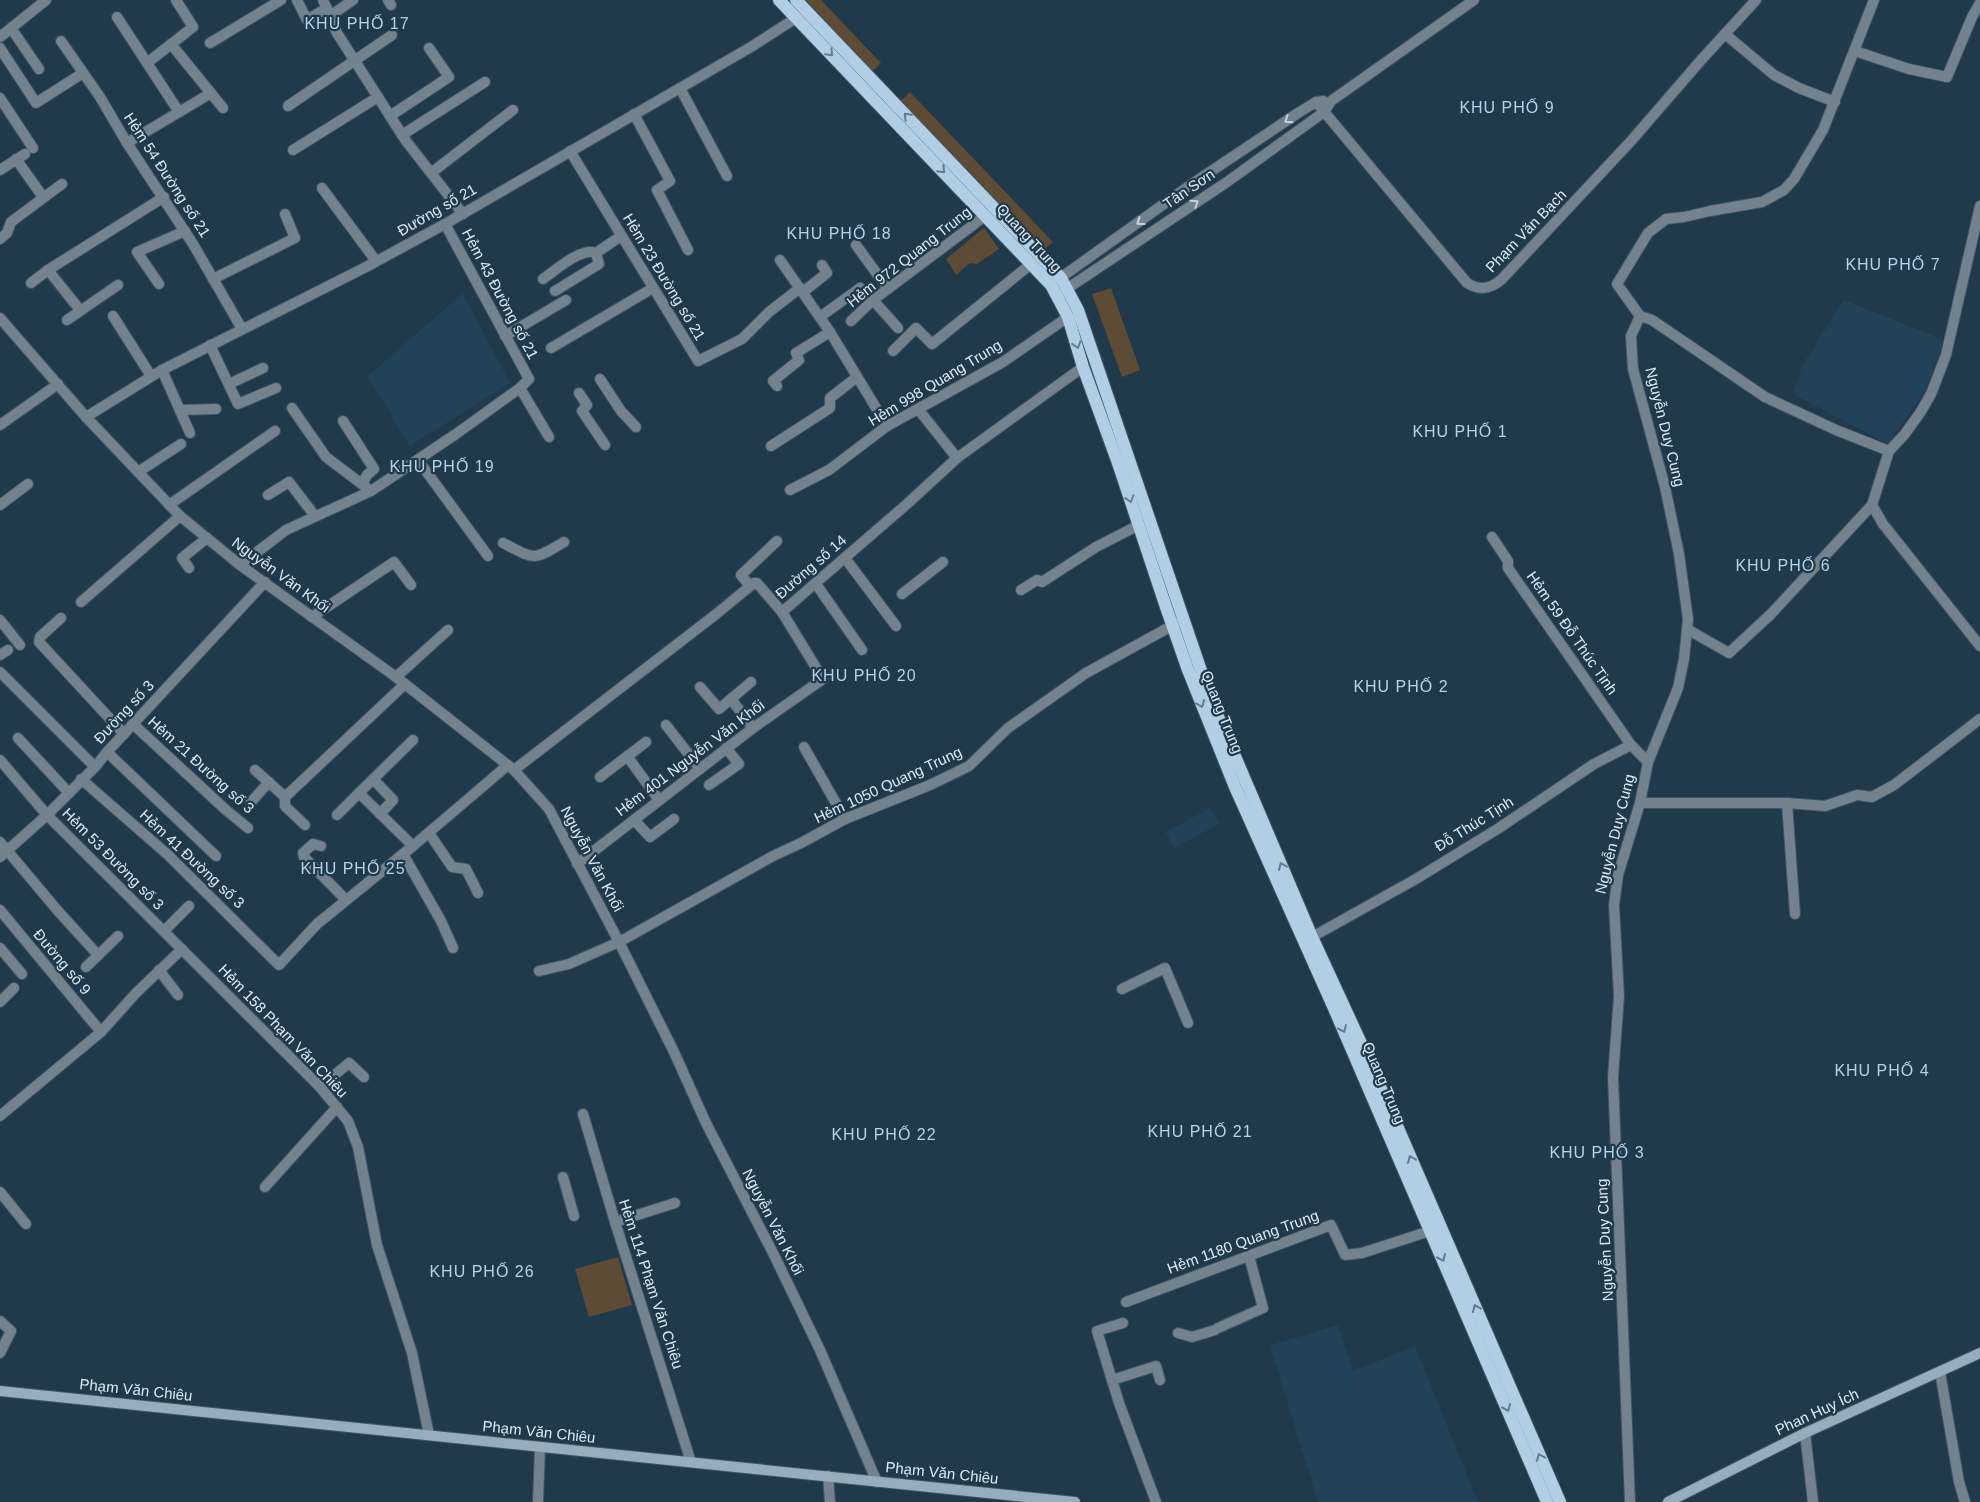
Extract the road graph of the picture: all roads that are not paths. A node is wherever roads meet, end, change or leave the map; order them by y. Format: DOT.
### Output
graph roads {
  1 [pos="46,0"];
  2 [pos="176,0"];
  3 [pos="281,0"];
  4 [pos="297,0"];
  5 [pos="353,0"];
  6 [pos="779,0"];
  7 [pos="796,0"];
  8 [pos="1474,0"];
  9 [pos="1756,0"];
  10 [pos="1874,0"];
  11 [pos="1980,3"];
  12 [pos="327,8"];
  13 [pos="801,14"];
  14 [pos="117,17"];
  15 [pos="11,28"];
  16 [pos="1725,34"];
  17 [pos="392,36"];
  18 [pos="0,37"];
  19 [pos="61,41"];
  20 [pos="210,43"];
  21 [pos="171,44"];
  22 [pos="0,48"];
  23 [pos="429,48"];
  24 [pos="1855,51"];
  25 [pos="355,61"];
  26 [pos="146,62"];
  27 [pos="39,69"];
  28 [pos="83,73"];
  29 [pos="486,82"];
  30 [pos="680,88"];
  31 [pos="211,93"];
  32 [pos="878,95"];
  33 [pos="378,97"];
  34 [pos="0,98"];
  35 [pos="1331,101"];
  36 [pos="1316,102"];
  37 [pos="1835,102"];
  38 [pos="288,106"];
  39 [pos="223,108"];
  40 [pos="513,110"];
  41 [pos="179,112"];
  42 [pos="1324,112"];
  43 [pos="634,114"];
  44 [pos="390,116"];
  45 [pos="402,135"];
  46 [pos="127,143"];
  47 [pos="293,150"];
  48 [pos="570,151"];
  49 [pos="25,154"];
  50 [pos="0,170"];
  51 [pos="431,173"];
  52 [pos="727,176"];
  53 [pos="62,184"];
  54 [pos="322,188"];
  55 [pos="43,197"];
  56 [pos="164,197"];
  57 [pos="1980,206"];
  58 [pos="285,214"];
  59 [pos="463,214"];
  60 [pos="985,216"];
  61 [pos="445,224"];
  62 [pos="185,231"];
  63 [pos="621,236"];
  64 [pos="0,239"];
  65 [pos="856,245"];
  66 [pos="688,250"];
  67 [pos="596,253"];
  68 [pos="780,260"];
  69 [pos="376,261"];
  70 [pos="822,264"];
  71 [pos="1031,264"];
  72 [pos="48,270"];
  73 [pos="213,279"];
  74 [pos="543,279"];
  75 [pos="31,283"];
  76 [pos="159,284"];
  77 [pos="118,285"];
  78 [pos="1059,287"];
  79 [pos="652,288"];
  80 [pos="888,289"];
  81 [pos="802,290"];
  82 [pos="555,291"];
  83 [pos="566,300"];
  84 [pos="873,300"];
  85 [pos="80,310"];
  86 [pos="114,316"];
  87 [pos="1640,316"];
  88 [pos="820,317"];
  89 [pos="1068,317"];
  90 [pos="0,318"];
  91 [pos="67,320"];
  92 [pos="851,321"];
  93 [pos="898,328"];
  94 [pos="242,329"];
  95 [pos="830,332"];
  96 [pos="505,336"];
  97 [pos="210,345"];
  98 [pos="551,348"];
  99 [pos="892,351"];
  100 [pos="1083,367"];
  101 [pos="263,368"];
  102 [pos="162,370"];
  103 [pos="151,376"];
  104 [pos="856,377"];
  105 [pos="600,379"];
  106 [pos="58,384"];
  107 [pos="229,384"];
  108 [pos="777,386"];
  109 [pos="276,388"];
  110 [pos="520,388"];
  111 [pos="579,393"];
  112 [pos="292,408"];
  113 [pos="216,409"];
  114 [pos="918,409"];
  115 [pos="180,410"];
  116 [pos="86,417"];
  117 [pos="343,421"];
  118 [pos="0,425"];
  119 [pos="887,426"];
  120 [pos="636,427"];
  121 [pos="275,431"];
  122 [pos="190,432"];
  123 [pos="549,437"];
  124 [pos="180,444"];
  125 [pos="605,445"];
  126 [pos="770,446"];
  127 [pos="1889,451"];
  128 [pos="957,458"];
  129 [pos="418,460"];
  130 [pos="138,472"];
  131 [pos="28,484"];
  132 [pos="362,484"];
  133 [pos="790,490"];
  134 [pos="371,491"];
  135 [pos="268,495"];
  136 [pos="1,502"];
  137 [pos="169,505"];
  138 [pos="1872,506"];
  139 [pos="180,516"];
  140 [pos="315,516"];
  141 [pos="1139,525"];
  142 [pos="1492,537"];
  143 [pos="207,538"];
  144 [pos="777,541"];
  145 [pos="564,542"];
  146 [pos="503,544"];
  147 [pos="488,556"];
  148 [pos="845,558"];
  149 [pos="943,562"];
  150 [pos="240,565"];
  151 [pos="189,568"];
  152 [pos="265,582"];
  153 [pos="816,584"];
  154 [pos="411,585"];
  155 [pos="750,586"];
  156 [pos="1021,590"];
  157 [pos="902,594"];
  158 [pos="81,602"];
  159 [pos="782,612"];
  160 [pos="312,617"];
  161 [pos="61,618"];
  162 [pos="0,620"];
  163 [pos="1177,622"];
  164 [pos="896,626"];
  165 [pos="1687,629"];
  166 [pos="448,630"];
  167 [pos="20,645"];
  168 [pos="1980,646"];
  169 [pos="862,650"];
  170 [pos="1193,668"];
  171 [pos="0,672"];
  172 [pos="396,677"];
  173 [pos="751,682"];
  174 [pos="405,684"];
  175 [pos="700,687"];
  176 [pos="731,699"];
  177 [pos="1980,719"];
  178 [pos="133,724"];
  179 [pos="666,725"];
  180 [pos="753,728"];
  181 [pos="124,734"];
  182 [pos="18,738"];
  183 [pos="413,740"];
  184 [pos="646,742"];
  185 [pos="1631,745"];
  186 [pos="804,747"];
  187 [pos="726,748"];
  188 [pos="107,752"];
  189 [pos="627,756"];
  190 [pos="0,760"];
  191 [pos="1648,762"];
  192 [pos="95,767"];
  193 [pos="511,768"];
  194 [pos="700,769"];
  195 [pos="255,770"];
  196 [pos="600,777"];
  197 [pos="81,779"];
  198 [pos="373,779"];
  199 [pos="269,782"];
  200 [pos="709,786"];
  201 [pos="69,793"];
  202 [pos="359,793"];
  203 [pos="285,797"];
  204 [pos="659,800"];
  205 [pos="251,802"];
  206 [pos="1640,803"];
  207 [pos="1787,803"];
  208 [pos="380,814"];
  209 [pos="48,815"];
  210 [pos="337,815"];
  211 [pos="674,819"];
  212 [pos="845,819"];
  213 [pos="634,820"];
  214 [pos="305,825"];
  215 [pos="248,828"];
  216 [pos="429,833"];
  217 [pos="321,846"];
  218 [pos="413,846"];
  219 [pos="2,850"];
  220 [pos="403,854"];
  221 [pos="216,856"];
  222 [pos="577,864"];
  223 [pos="478,893"];
  224 [pos="346,900"];
  225 [pos="189,906"];
  226 [pos="0,910"];
  227 [pos="1795,914"];
  228 [pos="160,928"];
  229 [pos="118,936"];
  230 [pos="1312,937"];
  231 [pos="619,942"];
  232 [pos="0,948"];
  233 [pos="453,948"];
  234 [pos="182,949"];
  235 [pos="98,955"];
  236 [pos="279,965"];
  237 [pos="86,967"];
  238 [pos="159,970"];
  239 [pos="539,971"];
  240 [pos="22,974"];
  241 [pos="14,988"];
  242 [pos="1122,989"];
  243 [pos="178,995"];
  244 [pos="0,1002"];
  245 [pos="1338,1004"];
  246 [pos="1188,1023"];
  247 [pos="101,1032"];
  248 [pos="364,1077"];
  249 [pos="320,1087"];
  250 [pos="337,1107"];
  251 [pos="583,1114"];
  252 [pos="0,1116"];
  253 [pos="563,1176"];
  254 [pos="265,1187"];
  255 [pos="0,1192"];
  256 [pos="675,1203"];
  257 [pos="574,1216"];
  258 [pos="615,1222"];
  259 [pos="26,1224"];
  260 [pos="1436,1229"];
  261 [pos="1249,1256"];
  262 [pos="1126,1302"];
  263 [pos="0,1321"];
  264 [pos="1123,1323"];
  265 [pos="1178,1333"];
  266 [pos="0,1353"];
  267 [pos="1980,1353"];
  268 [pos="1940,1372"];
  269 [pos="1112,1380"];
  270 [pos="1160,1380"];
  271 [pos="0,1391"];
  272 [pos="1805,1433"];
  273 [pos="430,1435"];
  274 [pos="540,1447"];
  275 [pos="692,1462"];
  276 [pos="828,1476"];
  277 [pos="877,1482"];
  278 [pos="1044,1500"];
  279 [pos="538,1502"];
  280 [pos="830,1502"];
  281 [pos="1075,1502"];
  282 [pos="1156,1502"];
  283 [pos="1547,1502"];
  284 [pos="1560,1502"];
  285 [pos="1630,1502"];
  286 [pos="1668,1502"];
  287 [pos="1813,1502"];
  288 [pos="1965,1502"];
  1 -- 15 [label="street"];
  2 -- 21 [label="street"];
  3 -- 20 [label="street"];
  4 -- 12 [label="street"];
  5 -- 12 [label="street"];
  6 -- 13 [label="main road, Quang Trung"];
  7 -- 13 [label="main road, Quang Trung"];
  8 -- 35 [label="street, Tân Sơn"];
  9 -- 16 [label="street, Phạm Văn Bạch"];
  10 -- 24 [label="street"];
  11 -- 24 [label="street"];
  12 -- 25 [label="street"];
  13 -- 30 [label="street, Đường số 21"];
  13 -- 32 [label="main road, Quang Trung"];
  14 -- 26 [label="street"];
  15 -- 18 [label="street"];
  15 -- 27 [label="street"];
  16 -- 37 [label="street"];
  16 -- 42 [label="street, Phạm Văn Bạch"];
  17 -- 25 [label="street"];
  19 -- 28 [label="street, Hẻm 54 Đường số 21"];
  21 -- 26 [label="street"];
  21 -- 31 [label="street"];
  22 -- 28 [label="street"];
  23 -- 44 [label="street"];
  24 -- 37 [label="street"];
  25 -- 33 [label="street"];
  25 -- 38 [label="street"];
  26 -- 41 [label="street"];
  28 -- 46 [label="street, Hẻm 54 Đường số 21"];
  29 -- 45 [label="street"];
  30 -- 43 [label="street, Đường số 21"];
  30 -- 52 [label="street"];
  31 -- 39 [label="street"];
  31 -- 41 [label="street"];
  32 -- 60 [label="main road, Quang Trung, one-way"];
  78 -- 32 [label="main road, Quang Trung, one-way"];
  33 -- 44 [label="street"];
  33 -- 47 [label="street"];
  34 -- 49 [label="street"];
  35 -- 36 [label="street, Tân Sơn"];
  35 -- 42 [label="street, Tân Sơn"];
  36 -- 42 [label="street, Phạm Văn Bạch"];
  36 -- 78 [label="street, Tân Sơn, one-way"];
  37 -- 87 [label="street"];
  40 -- 51 [label="street"];
  41 -- 46 [label="street"];
  78 -- 42 [label="street, Tân Sơn, one-way"];
  43 -- 48 [label="street, Đường số 21"];
  43 -- 66 [label="street"];
  44 -- 45 [label="street"];
  45 -- 51 [label="street"];
  46 -- 56 [label="street, Hẻm 54 Đường số 21"];
  48 -- 59 [label="street, Đường số 21"];
  48 -- 63 [label="street, Hẻm 23 Đường số 21"];
  49 -- 50 [label="street"];
  49 -- 55 [label="street"];
  51 -- 59 [label="street"];
  53 -- 55 [label="street"];
  54 -- 69 [label="street"];
  55 -- 64 [label="street"];
  56 -- 62 [label="street, Hẻm 54 Đường số 21"];
  56 -- 72 [label="street"];
  57 -- 127 [label="street"];
  58 -- 73 [label="street"];
  59 -- 61 [label="street, Đường số 21"];
  60 -- 71 [label="main road, Quang Trung"];
  60 -- 80 [label="street, Hẻm 972 Quang Trung"];
  61 -- 69 [label="street, Đường số 21"];
  61 -- 96 [label="street, Hẻm 43 Đường số 21"];
  62 -- 73 [label="street, Hẻm 54 Đường số 21"];
  62 -- 76 [label="street"];
  63 -- 67 [label="street"];
  63 -- 79 [label="street, Hẻm 23 Đường số 21"];
  65 -- 80 [label="street"];
  67 -- 74 [label="street"];
  67 -- 82 [label="street"];
  68 -- 81 [label="street"];
  69 -- 94 [label="street, Đường số 21"];
  70 -- 81 [label="street"];
  71 -- 78 [label="main road, Quang Trung"];
  71 -- 99 [label="street"];
  72 -- 75 [label="street"];
  72 -- 85 [label="street"];
  73 -- 94 [label="street, Hẻm 54 Đường số 21"];
  77 -- 85 [label="street"];
  78 -- 89 [label="main road, Quang Trung"];
  78 -- 163 [label="main road, Quang Trung"];
  79 -- 81 [label="street, Hẻm 23 Đường số 21"];
  79 -- 98 [label="street"];
  80 -- 84 [label="street, Hẻm 972 Quang Trung"];
  81 -- 88 [label="street"];
  83 -- 96 [label="street"];
  84 -- 88 [label="street"];
  84 -- 92 [label="street, Hẻm 972 Quang Trung"];
  84 -- 93 [label="street"];
  85 -- 91 [label="street"];
  86 -- 103 [label="street"];
  87 -- 127 [label="street"];
  87 -- 165 [label="street, Nguyễn Duy Cung"];
  88 -- 95 [label="street"];
  89 -- 100 [label="main road, Quang Trung, one-way"];
  89 -- 114 [label="street, Hẻm 998 Quang Trung"];
  90 -- 106 [label="street, Nguyễn Văn Khối"];
  94 -- 97 [label="street, Đường số 21"];
  95 -- 104 [label="street"];
  95 -- 108 [label="street"];
  96 -- 110 [label="street, Hẻm 43 Đường số 21"];
  97 -- 102 [label="street, Đường số 21"];
  97 -- 107 [label="street"];
  100 -- 128 [label="street, Đường số 14"];
  100 -- 141 [label="main road, Quang Trung, one-way"];
  101 -- 107 [label="street"];
  102 -- 103 [label="street, Đường số 21"];
  102 -- 115 [label="street"];
  103 -- 116 [label="street, Đường số 21"];
  104 -- 119 [label="street"];
  104 -- 126 [label="street"];
  105 -- 120 [label="street"];
  106 -- 116 [label="street, Nguyễn Văn Khối"];
  106 -- 118 [label="street"];
  107 -- 109 [label="street"];
  110 -- 123 [label="street"];
  110 -- 129 [label="street"];
  111 -- 125 [label="street"];
  112 -- 132 [label="street"];
  113 -- 115 [label="street"];
  114 -- 119 [label="street, Hẻm 998 Quang Trung"];
  114 -- 128 [label="street"];
  115 -- 122 [label="street"];
  116 -- 130 [label="street, Nguyễn Văn Khối"];
  117 -- 132 [label="street"];
  119 -- 133 [label="street, Hẻm 998 Quang Trung"];
  121 -- 137 [label="street"];
  124 -- 130 [label="street"];
  127 -- 138 [label="street"];
  128 -- 148 [label="street, Đường số 14"];
  129 -- 134 [label="street"];
  129 -- 147 [label="street"];
  130 -- 137 [label="street, Nguyễn Văn Khối"];
  131 -- 136 [label="street"];
  132 -- 134 [label="street"];
  134 -- 140 [label="street"];
  135 -- 140 [label="street"];
  137 -- 139 [label="street, Nguyễn Văn Khối"];
  138 -- 165 [label="street"];
  138 -- 168 [label="street"];
  139 -- 143 [label="street, Nguyễn Văn Khối"];
  139 -- 158 [label="street"];
  140 -- 150 [label="street"];
  141 -- 156 [label="street"];
  141 -- 163 [label="main road, Quang Trung"];
  142 -- 185 [label="street, Hẻm 59 Đỗ Thúc Tịnh"];
  143 -- 150 [label="street, Nguyễn Văn Khối"];
  143 -- 151 [label="street"];
  144 -- 155 [label="street"];
  145 -- 146 [label="street"];
  148 -- 153 [label="street, Đường số 14"];
  148 -- 164 [label="street"];
  149 -- 157 [label="street"];
  150 -- 152 [label="street, Nguyễn Văn Khối"];
  152 -- 160 [label="street, Nguyễn Văn Khối"];
  152 -- 178 [label="street, Đường số 3"];
  153 -- 159 [label="street, Đường số 14"];
  153 -- 169 [label="street"];
  154 -- 160 [label="street"];
  155 -- 159 [label="street, Đường số 14"];
  155 -- 193 [label="street, Đường số 14"];
  159 -- 180 [label="street, Hẻm 401 Nguyễn Văn Khối"];
  160 -- 172 [label="street, Nguyễn Văn Khối"];
  161 -- 181 [label="street"];
  162 -- 167 [label="street"];
  163 -- 170 [label="main road, Quang Trung"];
  163 -- 212 [label="street, Hẻm 1050 Quang Trung"];
  165 -- 191 [label="street, Nguyễn Duy Cung"];
  166 -- 172 [label="street"];
  230 -- 170 [label="main road, Quang Trung, one-way"];
  170 -- 245 [label="main road, Quang Trung, one-way"];
  171 -- 192 [label="street"];
  172 -- 174 [label="street, Nguyễn Văn Khối"];
  173 -- 176 [label="street"];
  174 -- 193 [label="street, Nguyễn Văn Khối"];
  174 -- 203 [label="street"];
  175 -- 176 [label="street"];
  176 -- 180 [label="street"];
  177 -- 207 [label="street"];
  178 -- 181 [label="street, Đường số 3"];
  178 -- 215 [label="street, Hẻm 21 Đường số 3"];
  179 -- 194 [label="street"];
  180 -- 187 [label="street, Hẻm 401 Nguyễn Văn Khối"];
  181 -- 188 [label="street, Đường số 3"];
  182 -- 201 [label="street"];
  183 -- 198 [label="street"];
  184 -- 189 [label="street"];
  185 -- 191 [label="street"];
  185 -- 230 [label="street, Đỗ Thúc Tịnh"];
  186 -- 212 [label="street"];
  187 -- 194 [label="street, Hẻm 401 Nguyễn Văn Khối"];
  187 -- 200 [label="street"];
  188 -- 192 [label="street, Đường số 3"];
  188 -- 221 [label="street"];
  189 -- 196 [label="street"];
  189 -- 204 [label="street"];
  190 -- 209 [label="street, Hẻm 53 Đường số 3"];
  191 -- 206 [label="street, Nguyễn Duy Cung"];
  192 -- 197 [label="street, Đường số 3"];
  193 -- 216 [label="street, Đường số 14"];
  193 -- 222 [label="street, Nguyễn Văn Khối"];
  194 -- 204 [label="street, Hẻm 401 Nguyễn Văn Khối"];
  195 -- 199 [label="street"];
  197 -- 201 [label="street, Đường số 3"];
  197 -- 236 [label="street, Hẻm 41 Đường số 3"];
  198 -- 202 [label="street"];
  198 -- 208 [label="street"];
  199 -- 203 [label="street"];
  199 -- 205 [label="street"];
  201 -- 209 [label="street, Đường số 3"];
  202 -- 208 [label="street"];
  202 -- 210 [label="street"];
  203 -- 214 [label="street"];
  204 -- 213 [label="street, Hẻm 401 Nguyễn Văn Khối"];
  206 -- 207 [label="street"];
  206 -- 285 [label="street, Nguyễn Duy Cung"];
  207 -- 227 [label="street"];
  208 -- 218 [label="street"];
  209 -- 219 [label="street, Đường số 3"];
  209 -- 228 [label="street, Hẻm 53 Đường số 3"];
  211 -- 213 [label="street"];
  212 -- 231 [label="street, Hẻm 1050 Quang Trung"];
  213 -- 222 [label="street, Hẻm 401 Nguyễn Văn Khối"];
  216 -- 218 [label="street, Đường số 14"];
  216 -- 223 [label="street"];
  217 -- 224 [label="street"];
  218 -- 220 [label="street, Đường số 14"];
  219 -- 235 [label="street"];
  220 -- 224 [label="street, Đường số 14"];
  220 -- 233 [label="street"];
  222 -- 231 [label="street, Nguyễn Văn Khối"];
  224 -- 236 [label="street, Đường số 14"];
  225 -- 228 [label="street"];
  226 -- 247 [label="street, Đường số 9"];
  228 -- 234 [label="street, Hẻm 158 Phạm Văn Chiêu"];
  229 -- 235 [label="street"];
  230 -- 245 [label="main road, Quang Trung"];
  231 -- 239 [label="street, Hẻm 1050 Quang Trung"];
  231 -- 277 [label="street, Nguyễn Văn Khối"];
  232 -- 240 [label="street"];
  234 -- 238 [label="street"];
  234 -- 249 [label="street, Hẻm 158 Phạm Văn Chiêu"];
  235 -- 237 [label="street"];
  238 -- 243 [label="street"];
  238 -- 247 [label="street"];
  241 -- 244 [label="street"];
  242 -- 246 [label="street"];
  245 -- 260 [label="main road, Quang Trung"];
  247 -- 252 [label="street"];
  248 -- 249 [label="street"];
  249 -- 250 [label="street, Hẻm 158 Phạm Văn Chiêu"];
  250 -- 254 [label="street"];
  250 -- 273 [label="street, Hẻm 158 Phạm Văn Chiêu"];
  251 -- 258 [label="street, Hẻm 114 Phạm Văn Chiêu"];
  253 -- 257 [label="street"];
  255 -- 259 [label="street"];
  256 -- 258 [label="street"];
  258 -- 275 [label="street, Hẻm 114 Phạm Văn Chiêu"];
  260 -- 261 [label="street, Hẻm 1180 Quang Trung"];
  260 -- 283 [label="main road, Quang Trung, one-way"];
  284 -- 260 [label="main road, Quang Trung, one-way"];
  261 -- 262 [label="street, Hẻm 1180 Quang Trung"];
  261 -- 265 [label="street"];
  263 -- 266 [label="street"];
  264 -- 269 [label="street"];
  267 -- 268 [label="main road, Phan Huy Ích"];
  268 -- 272 [label="main road, Phan Huy Ích"];
  268 -- 288 [label="street"];
  269 -- 270 [label="street"];
  269 -- 282 [label="street"];
  271 -- 273 [label="main road, Phạm Văn Chiêu"];
  272 -- 286 [label="main road, Phan Huy Ích"];
  272 -- 287 [label="street"];
  273 -- 274 [label="main road, Phạm Văn Chiêu"];
  274 -- 275 [label="main road, Phạm Văn Chiêu"];
  274 -- 279 [label="street"];
  275 -- 276 [label="main road, Phạm Văn Chiêu"];
  276 -- 277 [label="main road, Phạm Văn Chiêu"];
  276 -- 280 [label="street"];
  277 -- 278 [label="main road, Phạm Văn Chiêu"];
  278 -- 281 [label="main road, Phạm Văn Chiêu"];
}
